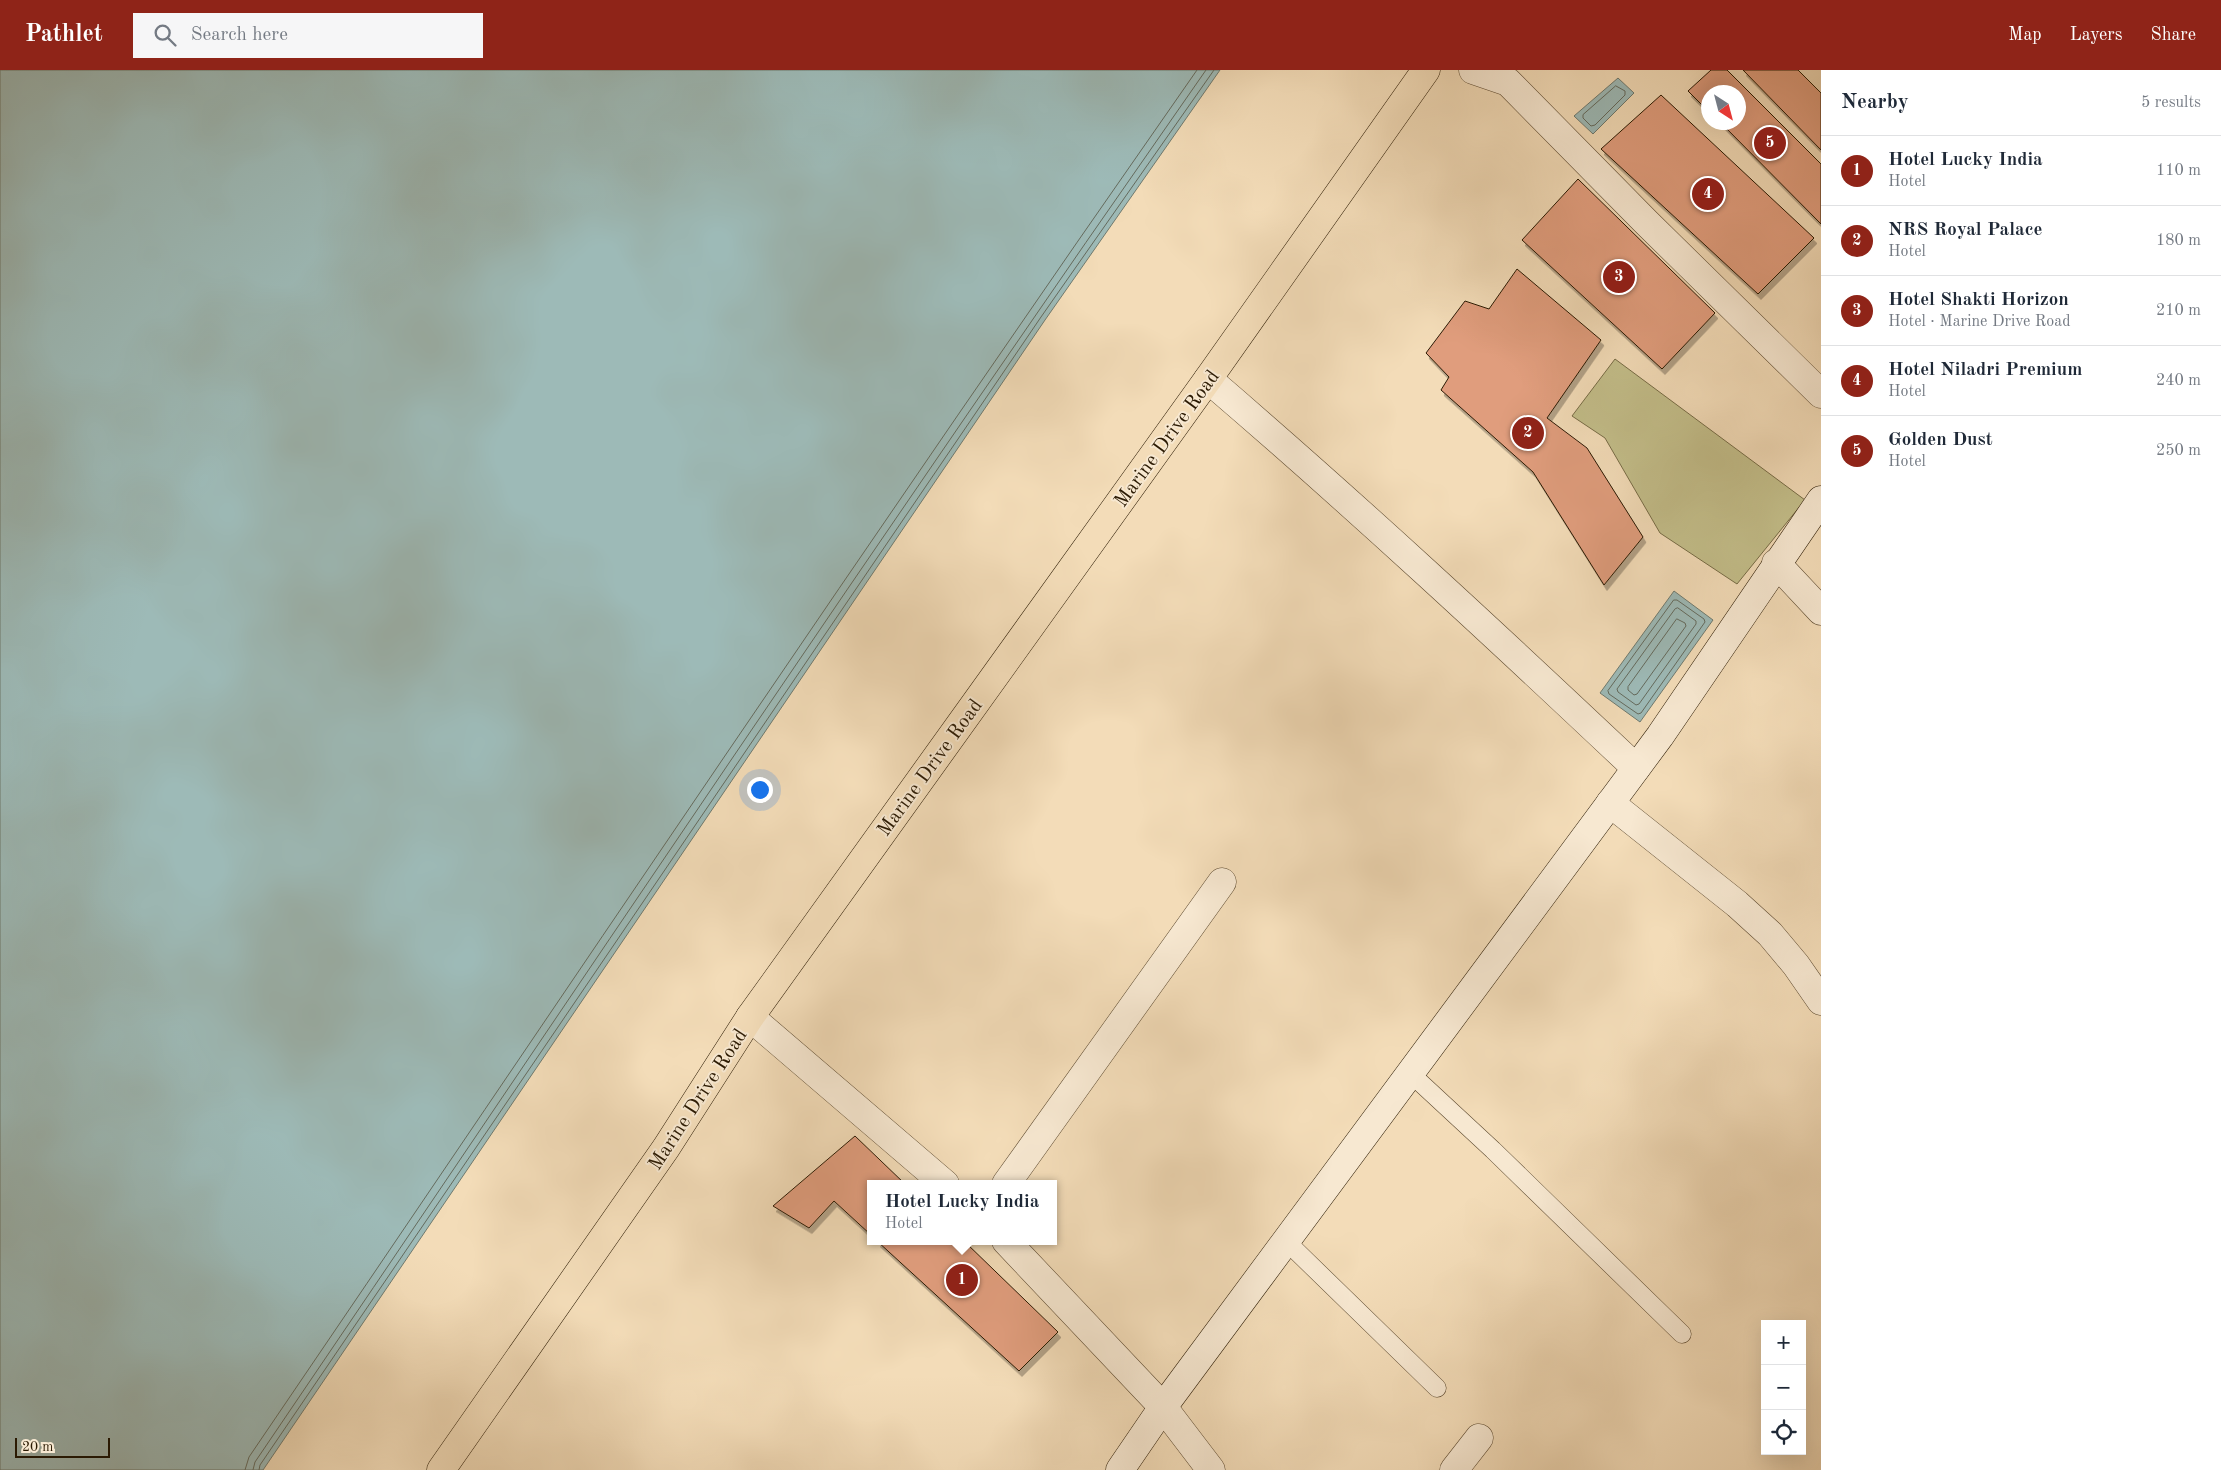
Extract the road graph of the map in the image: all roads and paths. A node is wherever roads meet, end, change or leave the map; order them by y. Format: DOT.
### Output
graph roads {
  1 [pos="1426,70"];
  2 [pos="1473,70"];
  3 [pos="1208,379"];
  4 [pos="1821,394"];
  5 [pos="1821,500"];
  6 [pos="1776,564"];
  7 [pos="1821,611"];
  8 [pos="1636,768"];
  9 [pos="1610,803"];
  10 [pos="1222,882"];
  11 [pos="1821,1001"];
  12 [pos="750,1018"];
  13 [pos="1410,1073"];
  14 [pos="940,1180"];
  15 [pos="1009,1180"];
  16 [pos="1286,1241"];
  17 [pos="1010,1245"];
  18 [pos="1682,1334"];
  19 [pos="1437,1388"];
  20 [pos="1163,1407"];
  21 [pos="1479,1438"];
  22 [pos="441,1470"];
  23 [pos="1120,1470"];
  24 [pos="1211,1470"];
  25 [pos="1454,1470"];
  1 -- 3 [label="highway, Marine Drive Road"];
  2 -- 4 [label="street"];
  3 -- 8 [label="street"];
  3 -- 12 [label="highway, Marine Drive Road"];
  5 -- 6 [label="street"];
  6 -- 7 [label="street"];
  6 -- 8 [label="street"];
  8 -- 9 [label="street"];
  9 -- 11 [label="street"];
  9 -- 13 [label="street"];
  10 -- 15 [label="street"];
  12 -- 14 [label="street"];
  12 -- 22 [label="highway, Marine Drive Road"];
  13 -- 16 [label="street"];
  13 -- 18 [label="lane"];
  16 -- 19 [label="lane"];
  16 -- 20 [label="street"];
  17 -- 20 [label="street"];
  20 -- 23 [label="street"];
  20 -- 24 [label="street"];
  21 -- 25 [label="street"];
}
